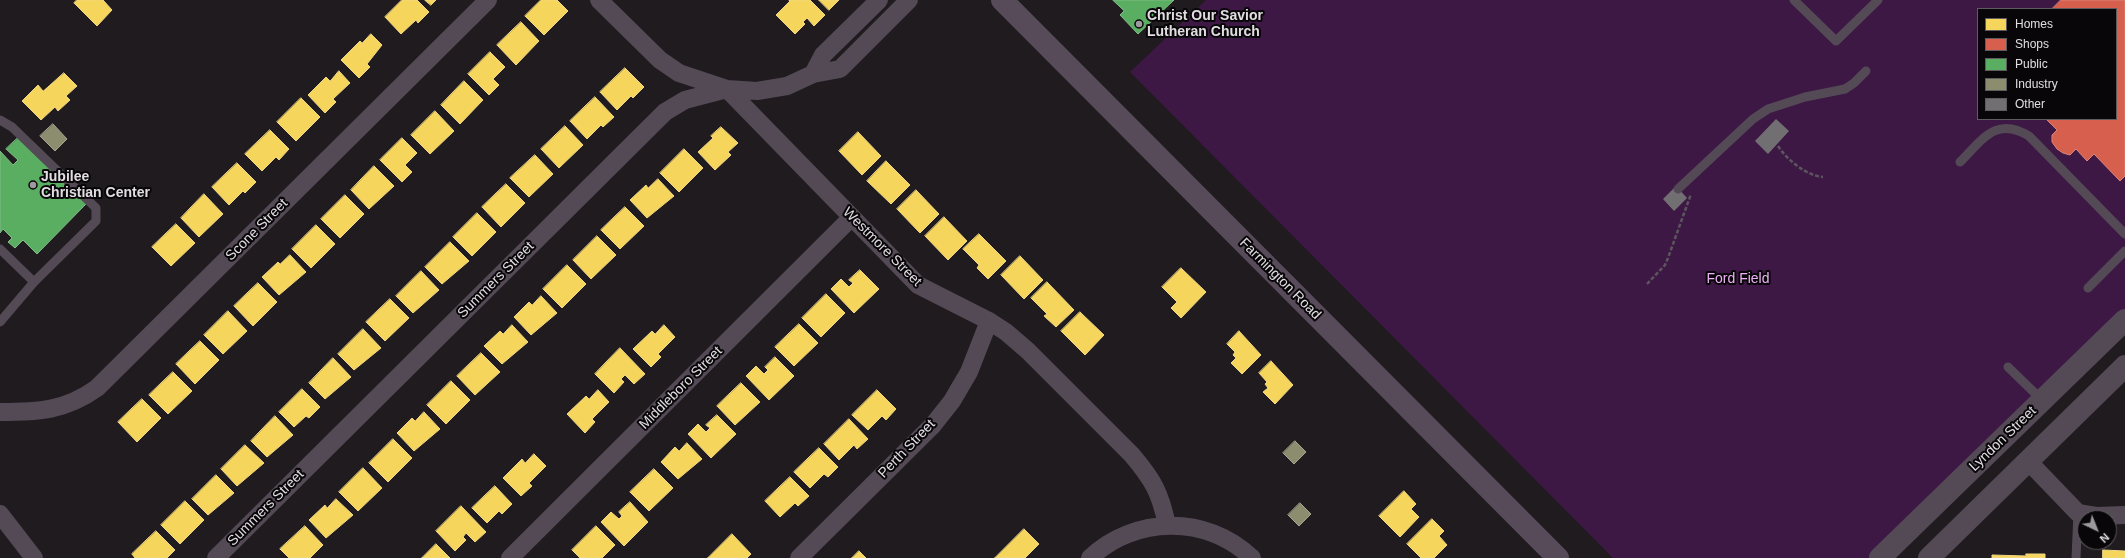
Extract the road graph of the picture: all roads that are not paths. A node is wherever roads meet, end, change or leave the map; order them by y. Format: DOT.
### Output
graph roads {
  1 [pos="488,0"];
  2 [pos="599,0"];
  3 [pos="879,0"];
  4 [pos="909,0"];
  5 [pos="1002,0"];
  6 [pos="1794,0"];
  7 [pos="1878,0"];
  8 [pos="1866,71"];
  9 [pos="814,74"];
  10 [pos="727,89"];
  11 [pos="0,120"];
  12 [pos="1960,162"];
  13 [pos="1678,189"];
  14 [pos="852,218"];
  15 [pos="2125,234"];
  16 [pos="0,250"];
  17 [pos="2125,251"];
  18 [pos="34,282"];
  19 [pos="2088,288"];
  20 [pos="2125,320"];
  21 [pos="990,321"];
  22 [pos="1,324"];
  23 [pos="2125,366"];
  24 [pos="2008,367"];
  25 [pos="2042,400"];
  26 [pos="0,412"];
  27 [pos="2066,424"];
  28 [pos="2029,462"];
  29 [pos="2077,512"];
  30 [pos="0,514"];
  31 [pos="1167,525"];
  32 [pos="2077,536"];
  33 [pos="34,558"];
  34 [pos="216,558"];
  35 [pos="510,558"];
  36 [pos="799,558"];
  37 [pos="1090,558"];
  38 [pos="1252,558"];
  39 [pos="1558,558"];
  40 [pos="1880,558"];
  41 [pos="1929,558"];
  42 [pos="2076,558"];
  1 -- 26 [label="street, Scone Street"];
  2 -- 10 [label="street, Westmore Street"];
  3 -- 9 [label="street"];
  4 -- 9 [label="street, Summers Street"];
  5 -- 39 [label="main road, Farmington Road"];
  6 -- 7 [label="lane"];
  8 -- 13 [label="lane"];
  9 -- 10 [label="street, Summers Street"];
  10 -- 14 [label="street, Westmore Street"];
  10 -- 34 [label="street, Summers Street"];
  11 -- 18 [label="lane"];
  12 -- 15 [label="lane"];
  14 -- 21 [label="street, Westmore Street"];
  14 -- 35 [label="street, Middleboro Street"];
  16 -- 18 [label="lane"];
  17 -- 19 [label="lane"];
  18 -- 22 [label="lane"];
  20 -- 25 [label="street, Lyndon Street"];
  21 -- 31 [label="street, Westmore Street"];
  21 -- 36 [label="street, Perth Street"];
  23 -- 27 [label="street"];
  24 -- 25 [label="lane"];
  25 -- 27 [label="street"];
  25 -- 40 [label="street, Lyndon Street"];
  27 -- 28 [label="street"];
  28 -- 29 [label="street"];
  28 -- 41 [label="street"];
  30 -- 33 [label="street"];
  31 -- 37 [label="street"];
  31 -- 38 [label="street"];
  32 -- 42 [label="lane"];
}
